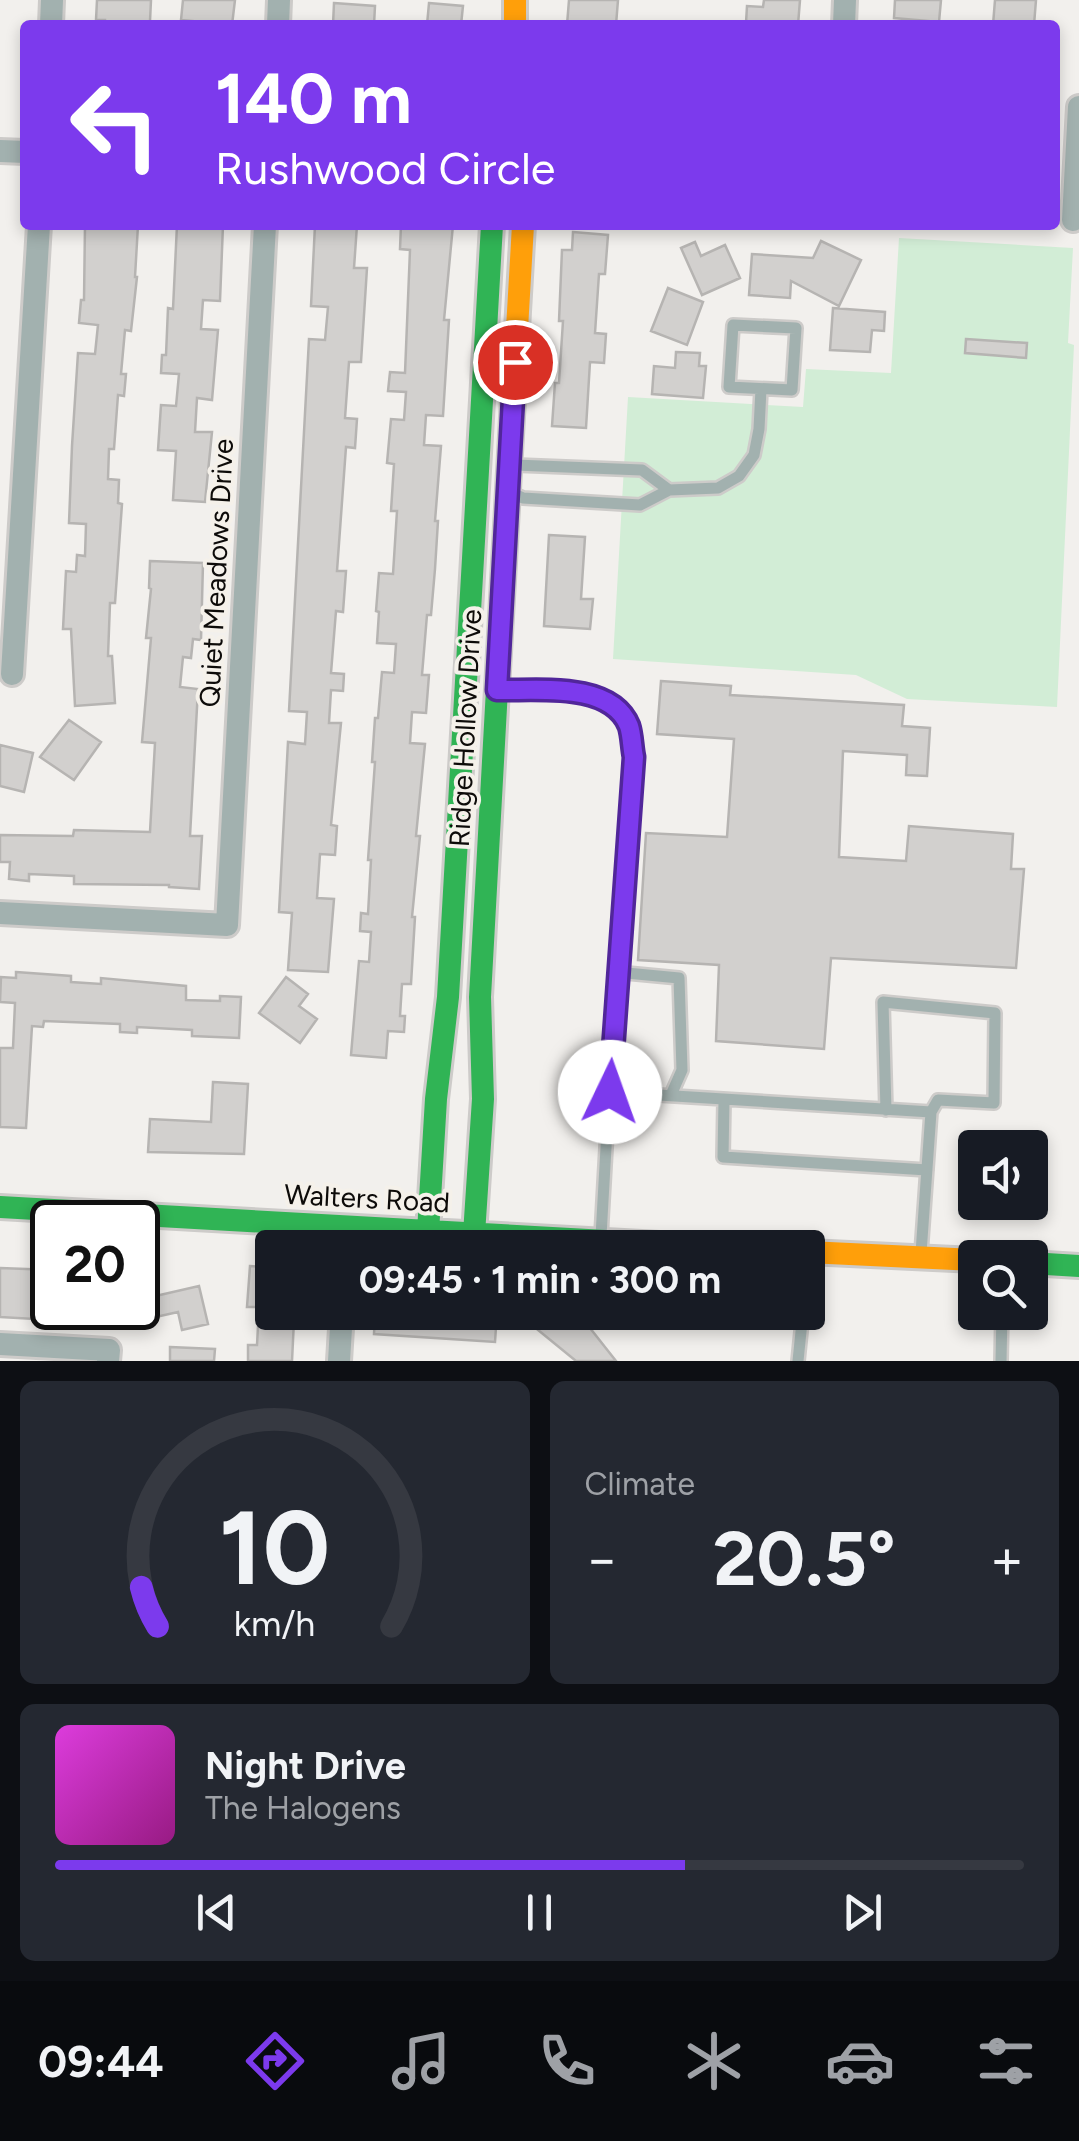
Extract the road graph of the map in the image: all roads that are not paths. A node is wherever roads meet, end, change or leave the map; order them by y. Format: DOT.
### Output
graph roads {
  1 [pos="1079,107"];
  2 [pos="1069,220"];
  3 [pos="39,230"];
  4 [pos="264,230"];
  5 [pos="492,230"];
  6 [pos="523,230"];
  7 [pos="761,388"];
  8 [pos="510,466"];
  9 [pos="477,471"];
  10 [pos="669,490"];
  11 [pos="508,492"];
  12 [pos="12,674"];
  13 [pos="467,687"];
  14 [pos="497,690"];
  15 [pos="0,913"];
  16 [pos="616,972"];
  17 [pos="610,1092"];
  18 [pos="672,1095"];
  19 [pos="724,1100"];
  20 [pos="886,1110"];
  21 [pos="931,1112"];
  22 [pos="927,1170"];
  23 [pos="0,1207"];
  24 [pos="257,1230"];
  25 [pos="428,1230"];
  26 [pos="474,1230"];
  27 [pos="601,1230"];
  28 [pos="825,1256"];
  29 [pos="921,1257"];
  30 [pos="958,1259"];
  31 [pos="1048,1264"];
  32 [pos="1079,1266"];
  33 [pos="341,1330"];
  34 [pos="801,1330"];
  35 [pos="1002,1330"];
  36 [pos="0,1344"];
  37 [pos="108,1355"];
  38 [pos="340,1361"];
  39 [pos="798,1361"];
  40 [pos="1001,1361"];
  1 -- 2 [label="street"];
  3 -- 12 [label="street"];
  4 -- 15 [label="street, Quiet Meadows Drive"];
  5 -- 9 [label="street, Ridge Hollow Drive"];
  6 -- 8 [label="street, Ridge Hollow Drive"];
  7 -- 7 [label="lane"];
  7 -- 10 [label="lane"];
  8 -- 9 [label="lane"];
  8 -- 10 [label="lane"];
  8 -- 11 [label="street, Ridge Hollow Drive"];
  9 -- 11 [label="lane"];
  9 -- 13 [label="street, Ridge Hollow Drive"];
  10 -- 11 [label="lane"];
  11 -- 14 [label="street, Ridge Hollow Drive"];
  13 -- 14 [label="lane"];
  13 -- 25 [label="street, Ridge Hollow Drive"];
  14 -- 16 [label="lane"];
  14 -- 26 [label="street, Ridge Hollow Drive"];
  16 -- 17 [label="lane"];
  16 -- 18 [label="lane"];
  17 -- 18 [label="lane"];
  17 -- 27 [label="lane"];
  18 -- 19 [label="lane"];
  19 -- 20 [label="lane"];
  19 -- 22 [label="lane"];
  20 -- 21 [label="lane"];
  20 -- 21 [label="lane"];
  21 -- 22 [label="lane"];
  22 -- 29 [label="lane"];
  23 -- 24 [label="street, Walters Road"];
  28 -- 29 [label="street"];
  29 -- 30 [label="street"];
  31 -- 32 [label="street"];
  33 -- 38 [label="street"];
  34 -- 39 [label="lane"];
  35 -- 40 [label="lane"];
  36 -- 37 [label="street"];
}
